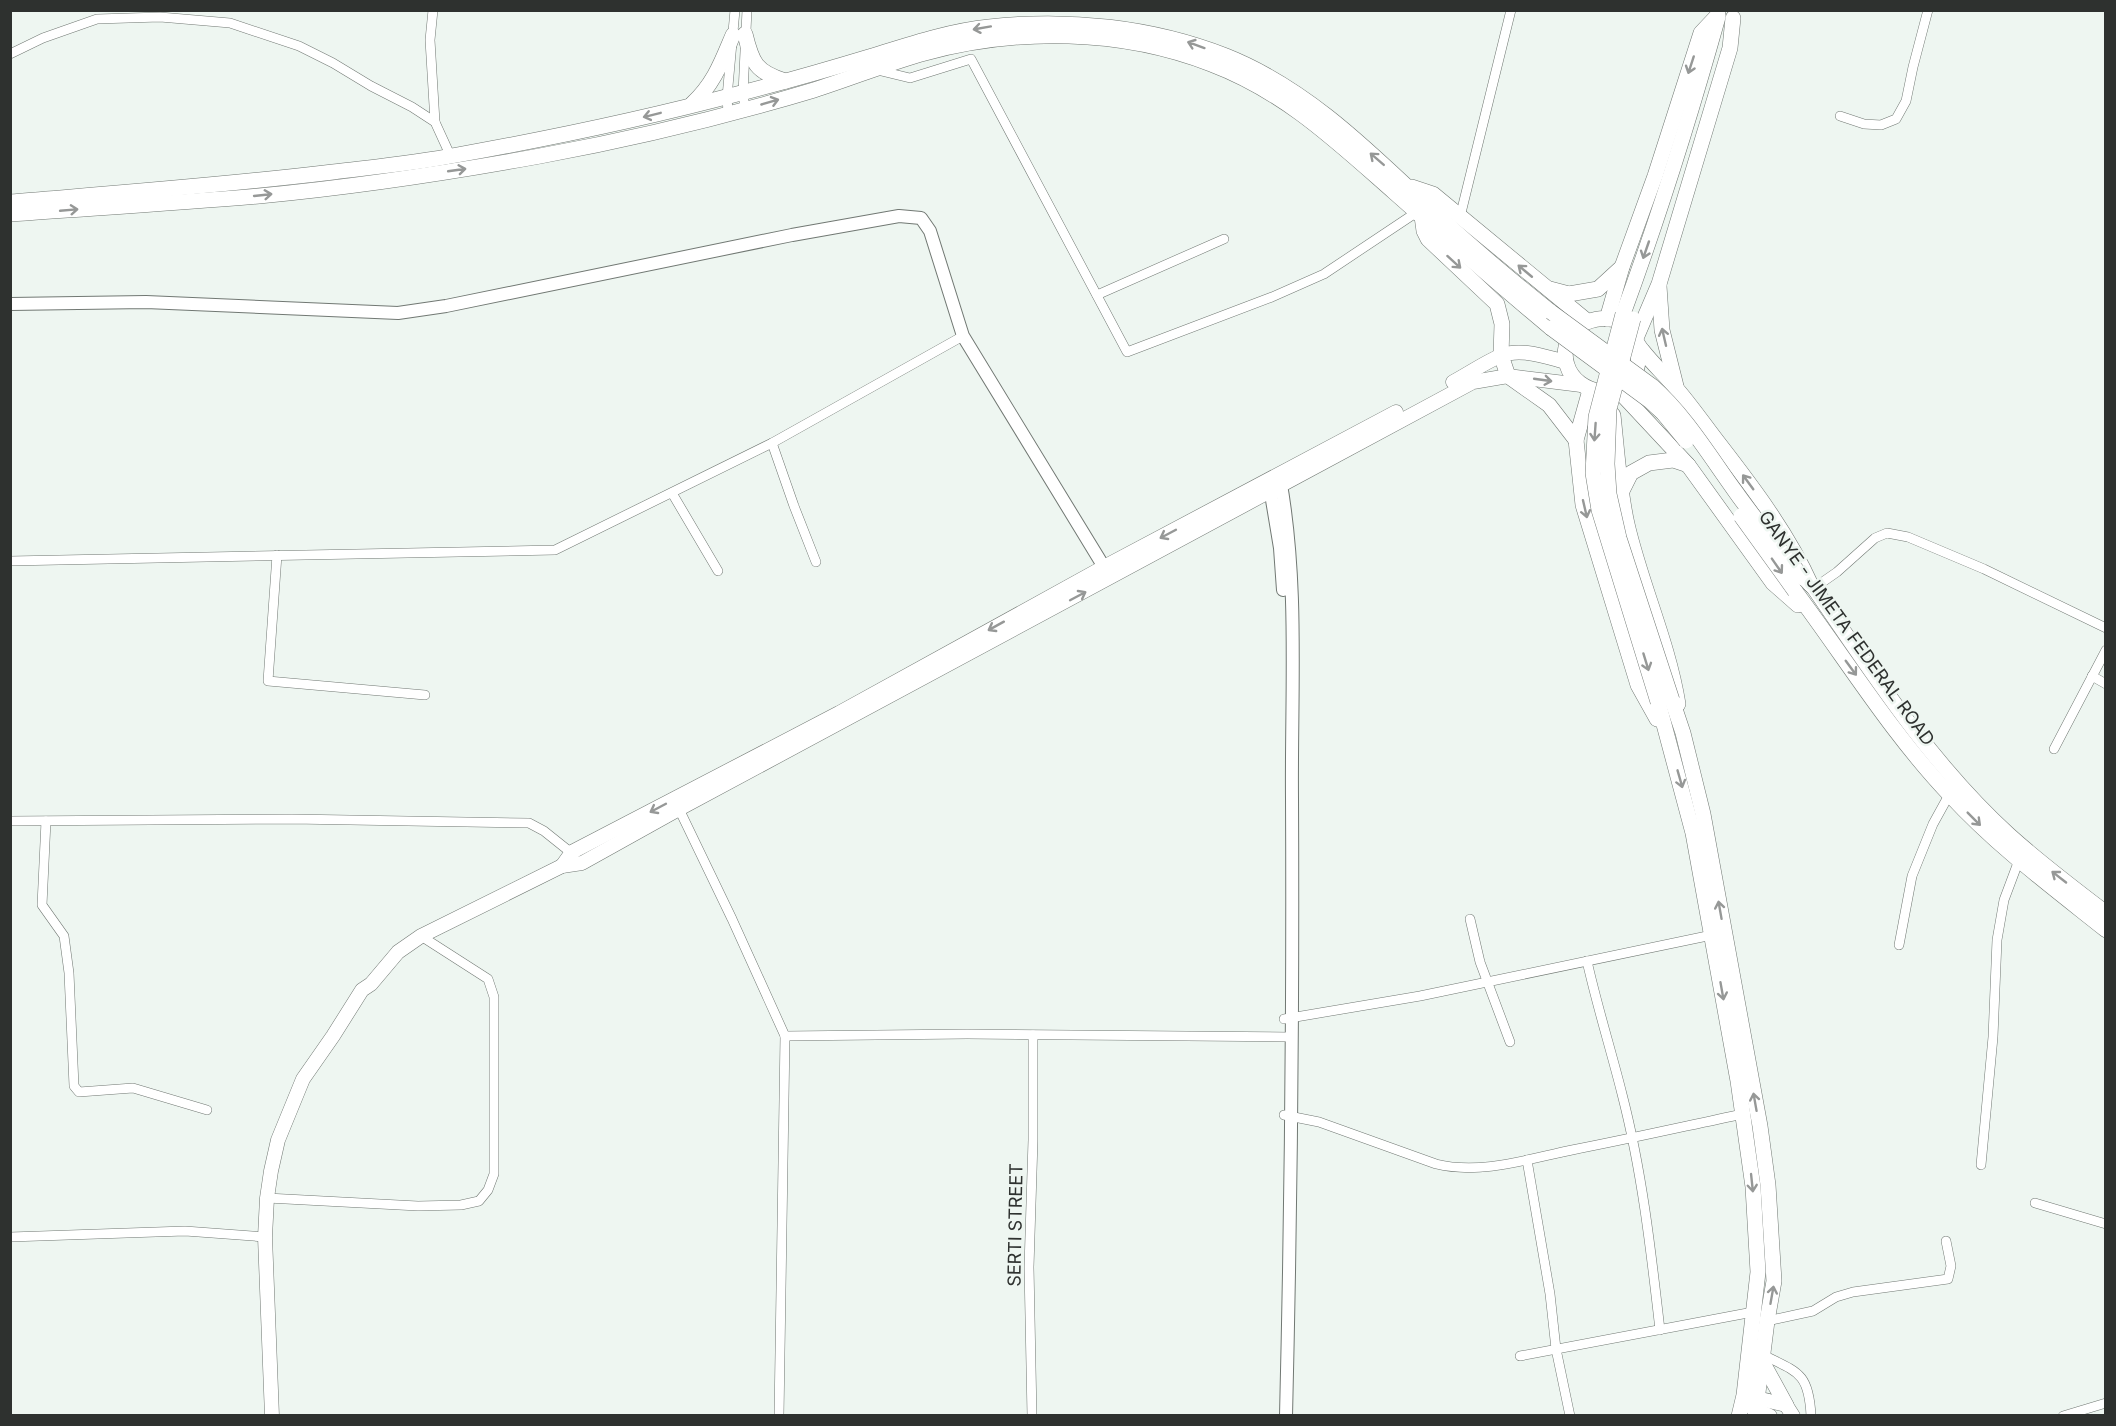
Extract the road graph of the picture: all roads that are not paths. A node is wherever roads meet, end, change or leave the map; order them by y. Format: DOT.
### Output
graph roads {
  1 [pos="433,10"];
  2 [pos="735,10"];
  3 [pos="747,10"];
  4 [pos="1511,10"];
  5 [pos="1928,10"];
  6 [pos="1727,13"];
  7 [pos="739,34"];
  8 [pos="10,54"];
  9 [pos="874,69"];
  10 [pos="785,81"];
  11 [pos="743,93"];
  12 [pos="727,97"];
  13 [pos="690,106"];
  14 [pos="745,109"];
  15 [pos="728,113"];
  16 [pos="1839,116"];
  17 [pos="435,122"];
  18 [pos="451,157"];
  19 [pos="1408,185"];
  20 [pos="10,202"];
  21 [pos="10,214"];
  22 [pos="1419,214"];
  23 [pos="1460,217"];
  24 [pos="1224,239"];
  25 [pos="1622,267"];
  26 [pos="1659,284"];
  27 [pos="1545,288"];
  28 [pos="1097,294"];
  29 [pos="10,304"];
  30 [pos="1607,319"];
  31 [pos="1587,321"];
  32 [pos="963,336"];
  33 [pos="1638,343"];
  34 [pos="1501,355"];
  35 [pos="1566,362"];
  36 [pos="1508,376"];
  37 [pos="1586,388"];
  38 [pos="1677,389"];
  39 [pos="1614,390"];
  40 [pos="1576,440"];
  41 [pos="772,443"];
  42 [pos="1688,465"];
  43 [pos="1275,484"];
  44 [pos="672,493"];
  45 [pos="1621,493"];
  46 [pos="277,555"];
  47 [pos="10,561"];
  48 [pos="816,562"];
  49 [pos="1104,567"];
  50 [pos="718,571"];
  51 [pos="1810,584"];
  52 [pos="1817,620"];
  53 [pos="2106,628"];
  54 [pos="2106,650"];
  55 [pos="2092,676"];
  56 [pos="2106,684"];
  57 [pos="425,695"];
  58 [pos="1665,701"];
  59 [pos="1683,733"];
  60 [pos="1669,741"];
  61 [pos="2054,749"];
  62 [pos="1949,795"];
  63 [pos="679,809"];
  64 [pos="10,821"];
  65 [pos="46,821"];
  66 [pos="572,852"];
  67 [pos="2019,860"];
  68 [pos="582,863"];
  69 [pos="562,866"];
  70 [pos="2106,913"];
  71 [pos="1470,919"];
  72 [pos="2106,930"];
  73 [pos="1712,935"];
  74 [pos="421,936"];
  75 [pos="1899,945"];
  76 [pos="1587,961"];
  77 [pos="1489,982"];
  78 [pos="1288,1019"];
  79 [pos="1033,1035"];
  80 [pos="785,1036"];
  81 [pos="1287,1037"];
  82 [pos="1510,1042"];
  83 [pos="207,1110"];
  84 [pos="1743,1114"];
  85 [pos="1287,1115"];
  86 [pos="1631,1138"];
  87 [pos="1527,1160"];
  88 [pos="1981,1165"];
  89 [pos="267,1198"];
  90 [pos="2035,1203"];
  91 [pos="2106,1224"];
  92 [pos="10,1238"];
  93 [pos="265,1238"];
  94 [pos="1946,1241"];
  95 [pos="1753,1312"];
  96 [pos="1767,1321"];
  97 [pos="1660,1330"];
  98 [pos="1556,1349"];
  99 [pos="1520,1356"];
  100 [pos="1763,1359"];
  101 [pos="2106,1403"];
  102 [pos="1752,1407"];
  103 [pos="1789,1410"];
  104 [pos="272,1416"];
  105 [pos="779,1416"];
  106 [pos="1032,1416"];
  107 [pos="1278,1416"];
  108 [pos="1286,1416"];
  109 [pos="1570,1416"];
  110 [pos="1811,1416"];
  111 [pos="2063,1416"];
  1 -- 17 [label="street"];
  2 -- 7 [label="street"];
  3 -- 7 [label="street"];
  4 -- 23 [label="street"];
  5 -- 16 [label="street"];
  6 -- 25 [label="main road, one-way"];
  6 -- 26 [label="main road"];
  6 -- 58 [label="main road, bridge"];
  7 -- 10 [label="main road"];
  7 -- 11 [label="street"];
  7 -- 12 [label="street"];
  7 -- 13 [label="main road"];
  8 -- 17 [label="street"];
  14 -- 9 [label="main road, GANYE - JIMETA FEDERAL ROAD, one-way"];
  9 -- 22 [label="main road, GANYE - JIMETA FEDERAL ROAD"];
  9 -- 28 [label="street"];
  10 -- 11 [label="main road"];
  19 -- 10 [label="main road, one-way"];
  11 -- 12 [label="main road"];
  11 -- 14 [label="street"];
  12 -- 13 [label="main road"];
  12 -- 15 [label="street"];
  13 -- 18 [label="main road, one-way"];
  14 -- 15 [label="main road, GANYE - JIMETA FEDERAL ROAD"];
  21 -- 15 [label="main road, GANYE - JIMETA FEDERAL ROAD, one-way"];
  17 -- 18 [label="street"];
  18 -- 20 [label="main road"];
  19 -- 23 [label="main road"];
  19 -- 51 [label="main road, GANYE - JIMETA FEDERAL ROAD, bridge"];
  22 -- 28 [label="street"];
  22 -- 34 [label="main road, one-way"];
  22 -- 52 [label="main road, GANYE - JIMETA FEDERAL ROAD, one-way, bridge"];
  27 -- 23 [label="main road, one-way"];
  24 -- 28 [label="street"];
  25 -- 27 [label="main road"];
  25 -- 30 [label="main road"];
  26 -- 33 [label="main road"];
  38 -- 26 [label="main road, one-way"];
  27 -- 31 [label="main road"];
  29 -- 32 [label="street"];
  30 -- 31 [label="main road"];
  30 -- 33 [label="main road"];
  31 -- 35 [label="main road"];
  32 -- 41 [label="street"];
  32 -- 49 [label="street"];
  33 -- 38 [label="main road"];
  33 -- 39 [label="main road"];
  34 -- 35 [label="main road"];
  34 -- 36 [label="main road"];
  34 -- 43 [label="main road"];
  35 -- 37 [label="main road"];
  36 -- 37 [label="main road, one-way"];
  36 -- 40 [label="main road"];
  36 -- 43 [label="main road"];
  37 -- 39 [label="main road"];
  37 -- 40 [label="main road"];
  51 -- 38 [label="main road, one-way"];
  39 -- 42 [label="main road"];
  39 -- 45 [label="main road"];
  40 -- 60 [label="main road, one-way"];
  41 -- 44 [label="street"];
  41 -- 48 [label="street"];
  42 -- 45 [label="main road"];
  42 -- 52 [label="main road"];
  43 -- 49 [label="main road, one-way"];
  63 -- 43 [label="main road, one-way"];
  43 -- 78 [label="street"];
  44 -- 46 [label="street"];
  44 -- 50 [label="street"];
  45 -- 59 [label="main road"];
  46 -- 47 [label="street"];
  46 -- 57 [label="street"];
  49 -- 66 [label="main road, one-way"];
  51 -- 53 [label="street"];
  70 -- 51 [label="main road, GANYE - JIMETA FEDERAL ROAD, one-way"];
  52 -- 62 [label="main road, GANYE - JIMETA FEDERAL ROAD, one-way"];
  54 -- 55 [label="street"];
  55 -- 56 [label="street"];
  55 -- 61 [label="street"];
  58 -- 59 [label="main road"];
  58 -- 60 [label="main road"];
  96 -- 59 [label="main road, one-way"];
  60 -- 73 [label="main road, one-way"];
  62 -- 67 [label="main road, GANYE - JIMETA FEDERAL ROAD, one-way"];
  62 -- 75 [label="street"];
  63 -- 68 [label="main road"];
  63 -- 80 [label="street"];
  64 -- 65 [label="street"];
  65 -- 66 [label="street"];
  65 -- 83 [label="street"];
  66 -- 68 [label="street"];
  66 -- 69 [label="main road"];
  67 -- 72 [label="main road, GANYE - JIMETA FEDERAL ROAD"];
  67 -- 88 [label="street"];
  68 -- 69 [label="main road"];
  69 -- 74 [label="main road"];
  71 -- 77 [label="street"];
  73 -- 76 [label="street"];
  73 -- 84 [label="main road, one-way"];
  74 -- 89 [label="main road"];
  74 -- 89 [label="street"];
  76 -- 77 [label="street"];
  76 -- 86 [label="street"];
  77 -- 78 [label="street"];
  77 -- 82 [label="street"];
  78 -- 81 [label="street"];
  79 -- 80 [label="street"];
  79 -- 81 [label="street"];
  79 -- 106 [label="street, SERTI STREET"];
  80 -- 105 [label="street"];
  81 -- 85 [label="street"];
  84 -- 86 [label="street"];
  84 -- 95 [label="main road, one-way"];
  85 -- 87 [label="street"];
  85 -- 107 [label="street"];
  85 -- 108 [label="street"];
  86 -- 87 [label="street"];
  86 -- 97 [label="street"];
  87 -- 98 [label="street"];
  89 -- 93 [label="main road"];
  90 -- 91 [label="street"];
  92 -- 93 [label="street"];
  93 -- 104 [label="main road"];
  94 -- 96 [label="street"];
  95 -- 97 [label="street"];
  95 -- 102 [label="main road"];
  96 -- 100 [label="main road"];
  97 -- 98 [label="street"];
  98 -- 99 [label="street"];
  98 -- 109 [label="street"];
  100 -- 102 [label="main road"];
  100 -- 103 [label="main road"];
  100 -- 110 [label="street"];
  101 -- 111 [label="street"];
  102 -- 103 [label="main road"];
}
